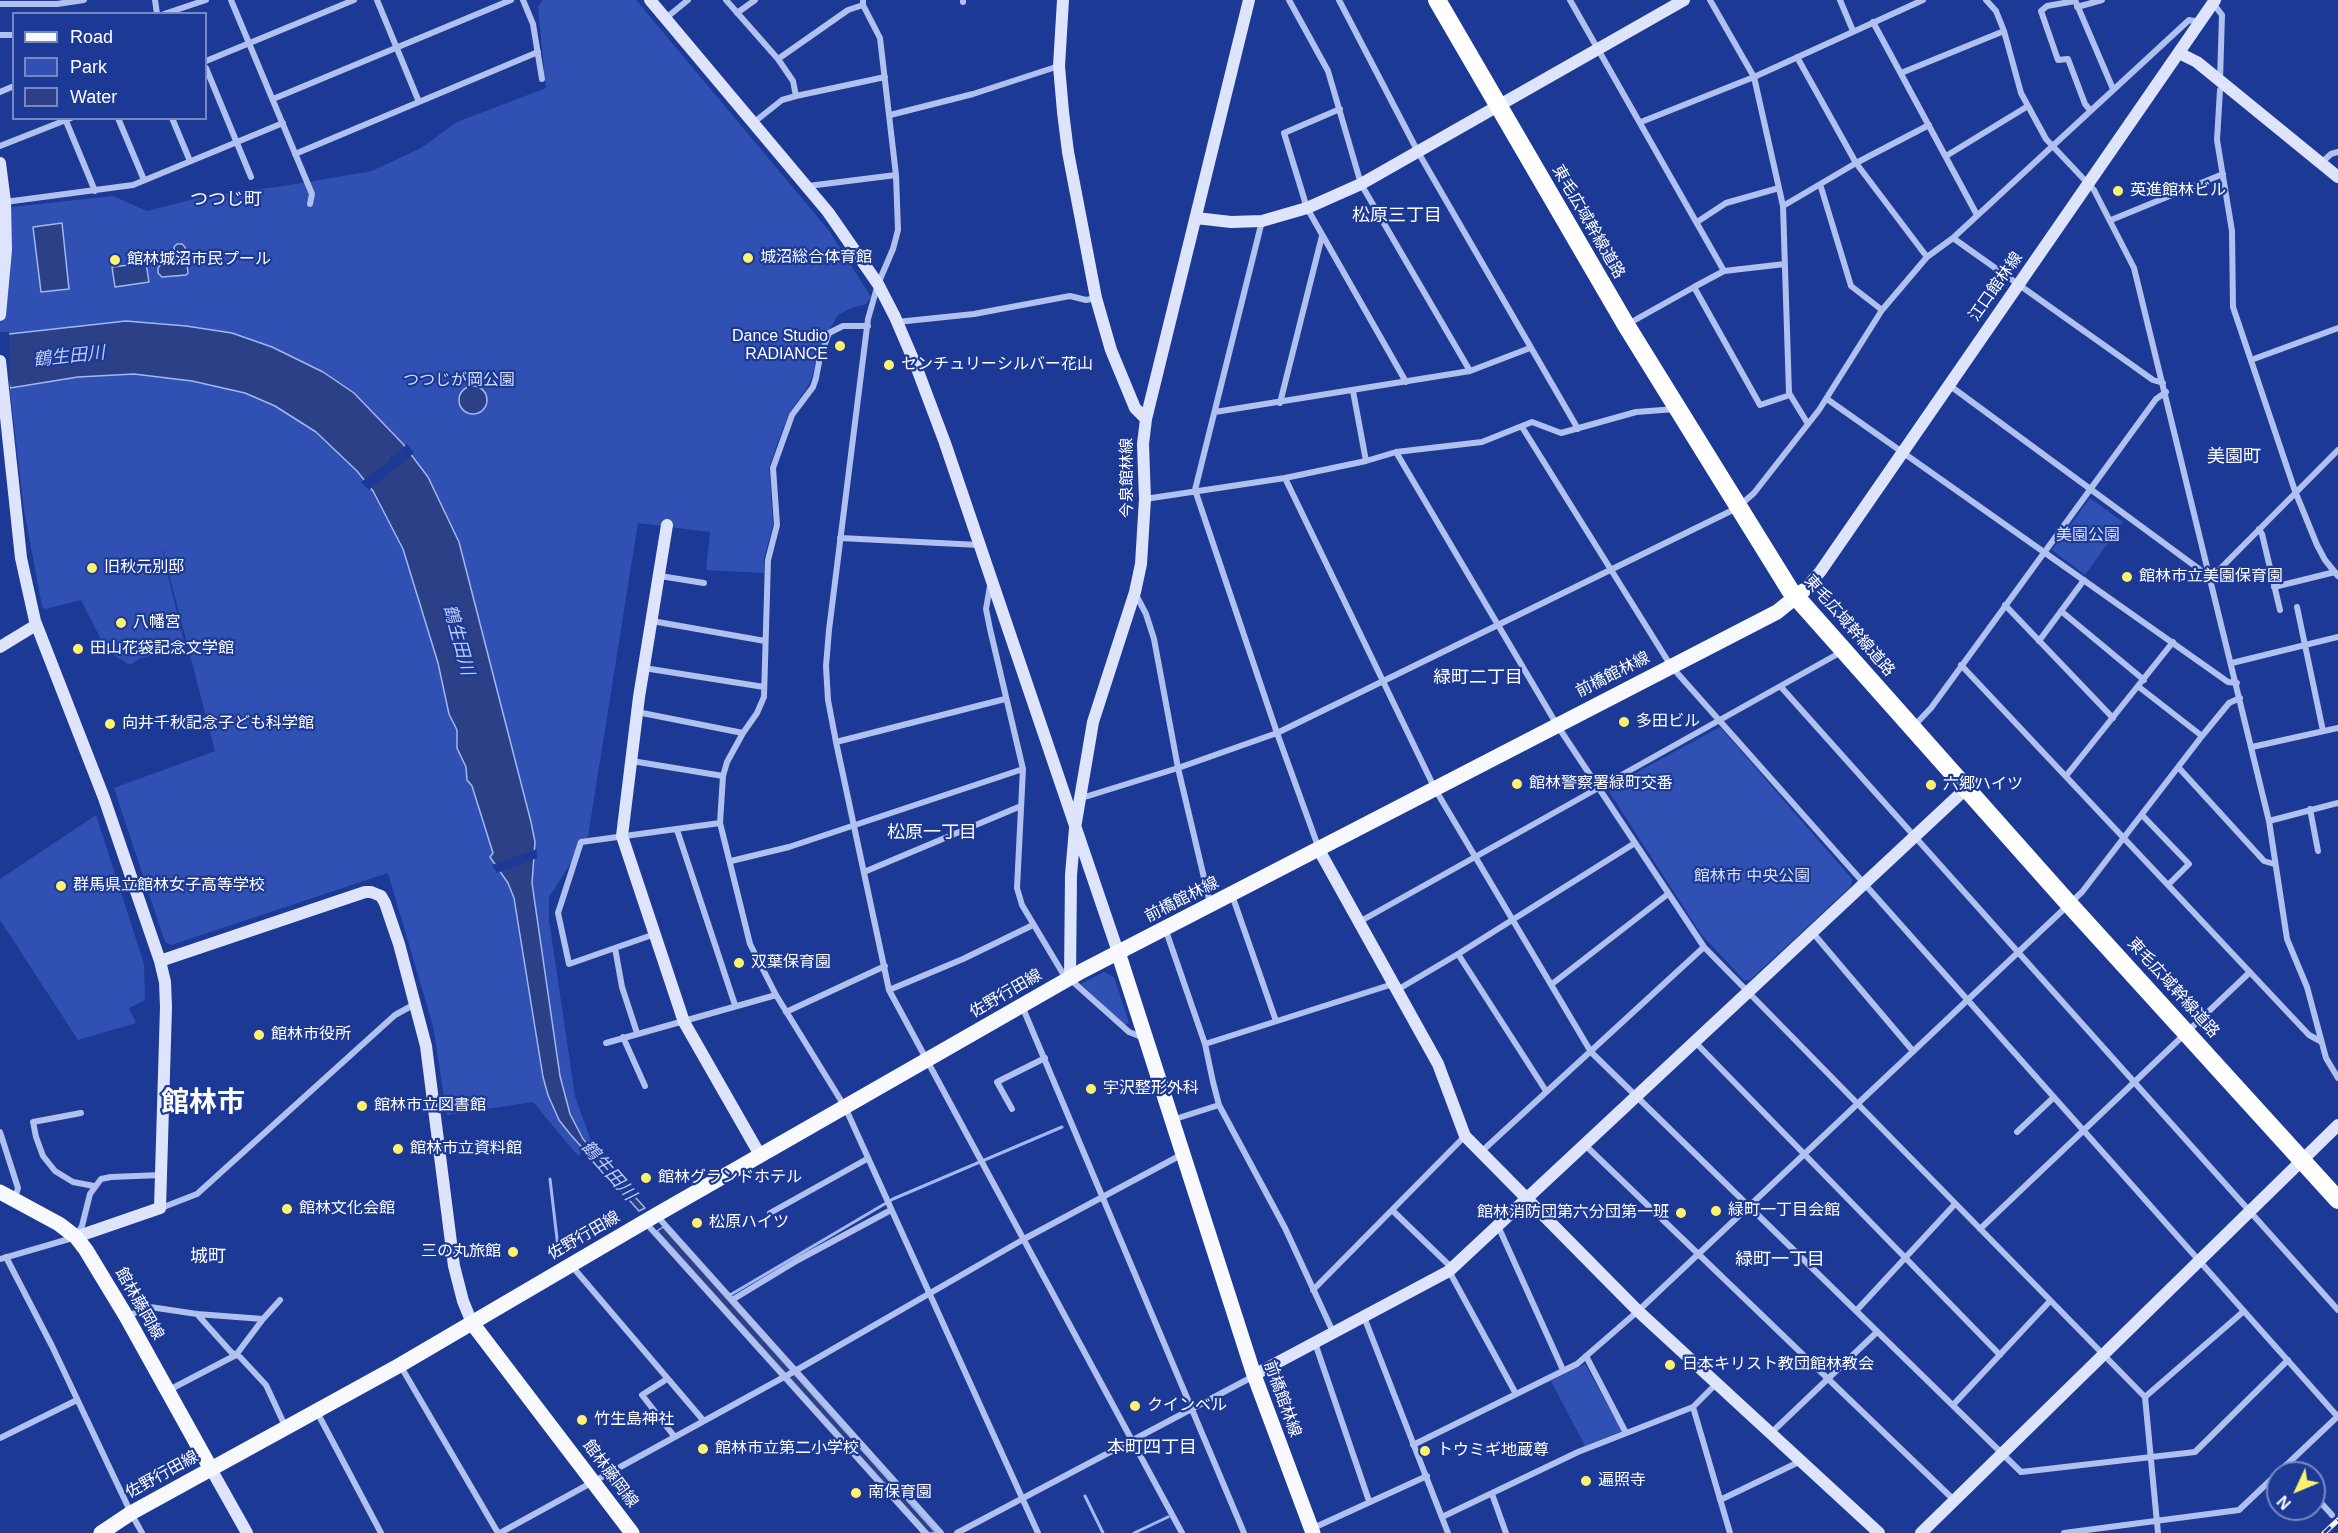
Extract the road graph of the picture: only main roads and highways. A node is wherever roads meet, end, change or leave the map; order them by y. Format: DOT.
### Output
graph roads {
  1 [pos="1437,0"];
  2 [pos="1450,0"];
  3 [pos="1503,104"];
  4 [pos="1741,504"];
  5 [pos="1800,595"];
  6 [pos="1915,724"];
  7 [pos="1118,952"];
  8 [pos="2305,1157"];
  9 [pos="2338,1187"];
  10 [pos="0,1192"];
  11 [pos="2338,1200"];
  12 [pos="472,1323"];
  13 [pos="211,1469"];
  14 [pos="1312,1531"];
  15 [pos="101,1533"];
  16 [pos="632,1533"];
  1 -- 3 [label="highway, 東毛広域幹線道路"];
  2 -- 3 [label="highway, 東毛広域幹線道路"];
  3 -- 4 [label="highway, 東毛広域幹線道路"];
  3 -- 4 [label="highway, 東毛広域幹線道路"];
  4 -- 5 [label="highway, 東毛広域幹線道路"];
  5 -- 6 [label="highway, 東毛広域幹線道路"];
  5 -- 6 [label="highway, 東毛広域幹線道路"];
  5 -- 7 [label="main road, 前橋館林線"];
  6 -- 8 [label="highway, 東毛広域幹線道路"];
  7 -- 12 [label="main road, 佐野行田線"];
  7 -- 14 [label="main road, 前橋館林線"];
  8 -- 9 [label="highway, 東毛広域幹線道路"];
  8 -- 11 [label="highway, 東毛広域幹線道路"];
  10 -- 13 [label="main road, 館林藤岡線"];
  12 -- 13 [label="main road, 佐野行田線"];
  12 -- 16 [label="main road, 館林藤岡線"];
  13 -- 15 [label="main road, 佐野行田線"];
}
